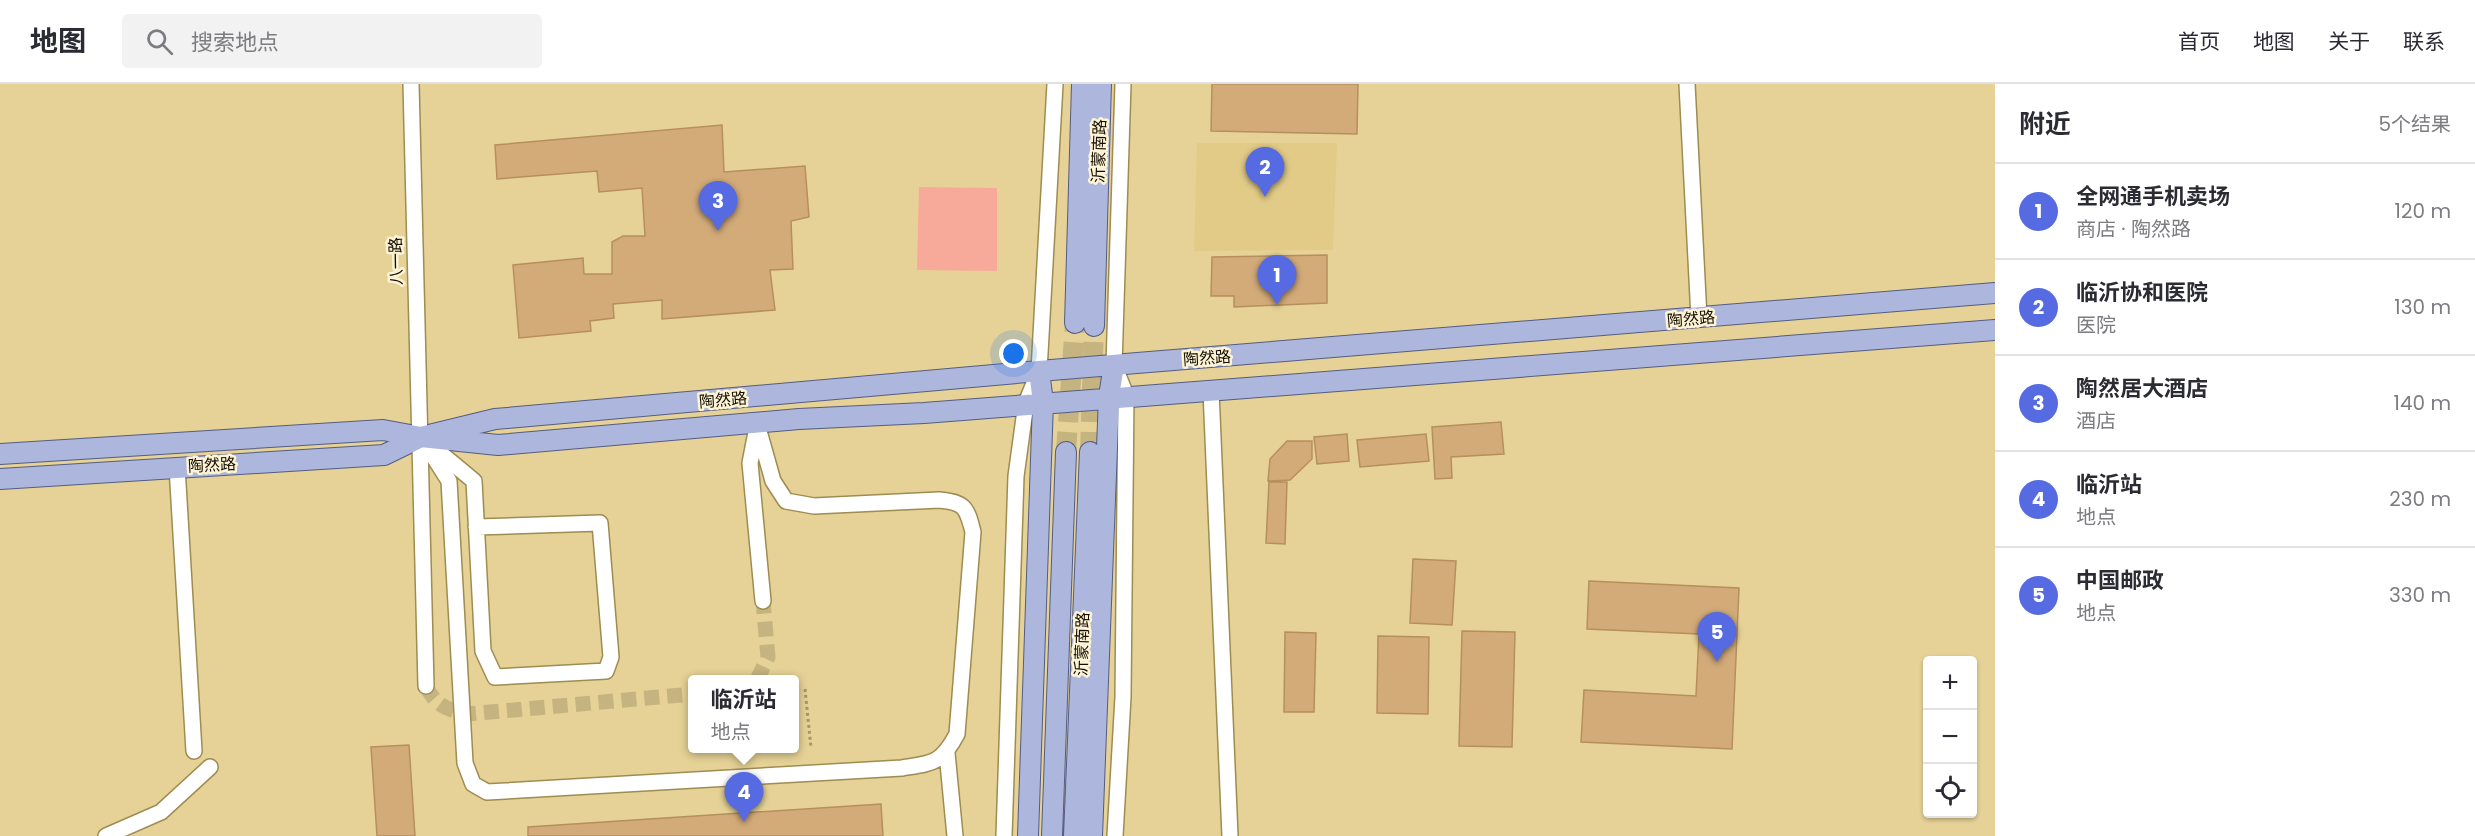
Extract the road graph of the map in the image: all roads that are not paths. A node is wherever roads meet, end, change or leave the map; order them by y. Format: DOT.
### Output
graph roads {
  1 [pos="411,84"];
  2 [pos="1055,84"];
  3 [pos="1082,84"];
  4 [pos="1101,84"];
  5 [pos="1123,84"];
  6 [pos="1688,84"];
  7 [pos="1995,293"];
  8 [pos="1699,318"];
  9 [pos="1995,330"];
  10 [pos="1114,365"];
  11 [pos="1039,371"];
  12 [pos="1211,391"];
  13 [pos="1118,396"];
  14 [pos="1034,402"];
  15 [pos="757,424"];
  16 [pos="421,437"];
  17 [pos="1066,452"];
  18 [pos="1090,452"];
  19 [pos="0,453"];
  20 [pos="177,467"];
  21 [pos="0,479"];
  22 [pos="476,527"];
  23 [pos="763,601"];
  24 [pos="426,686"];
  25 [pos="194,751"];
  26 [pos="947,753"];
  27 [pos="210,767"];
  28 [pos="106,836"];
  29 [pos="955,836"];
  30 [pos="1004,836"];
  31 [pos="1028,836"];
  32 [pos="1052,836"];
  33 [pos="1074,836"];
  34 [pos="1092,836"];
  35 [pos="1115,836"];
  36 [pos="1230,836"];
  1 -- 16 [label="street, 八一路"];
  2 -- 11 [label="street"];
  3 -- 4 [label="main road, 沂蒙南路"];
  5 -- 10 [label="street"];
  6 -- 8 [label="street"];
  7 -- 8 [label="main road, 陶然路"];
  8 -- 10 [label="main road, 陶然路"];
  9 -- 12 [label="main road, 陶然路"];
  10 -- 11 [label="main road, 陶然路"];
  10 -- 13 [label="main road"];
  11 -- 14 [label="main road"];
  11 -- 16 [label="main road, 陶然路"];
  12 -- 13 [label="main road, 陶然路"];
  12 -- 36 [label="street"];
  13 -- 14 [label="main road, 陶然路"];
  13 -- 34 [label="main road"];
  13 -- 35 [label="street"];
  14 -- 15 [label="main road, 陶然路"];
  14 -- 30 [label="street"];
  14 -- 31 [label="main road"];
  15 -- 16 [label="main road, 陶然路"];
  15 -- 23 [label="street"];
  15 -- 26 [label="street"];
  16 -- 19 [label="main road, 陶然路"];
  16 -- 20 [label="main road, 陶然路"];
  16 -- 22 [label="street"];
  16 -- 24 [label="street, 八一路"];
  16 -- 26 [label="street"];
  17 -- 32 [label="main road, 沂蒙南路"];
  18 -- 33 [label="main road, 沂蒙南路"];
  20 -- 21 [label="main road, 陶然路"];
  20 -- 25 [label="street"];
  22 -- 22 [label="street"];
  26 -- 29 [label="street"];
  27 -- 28 [label="street"];
}
